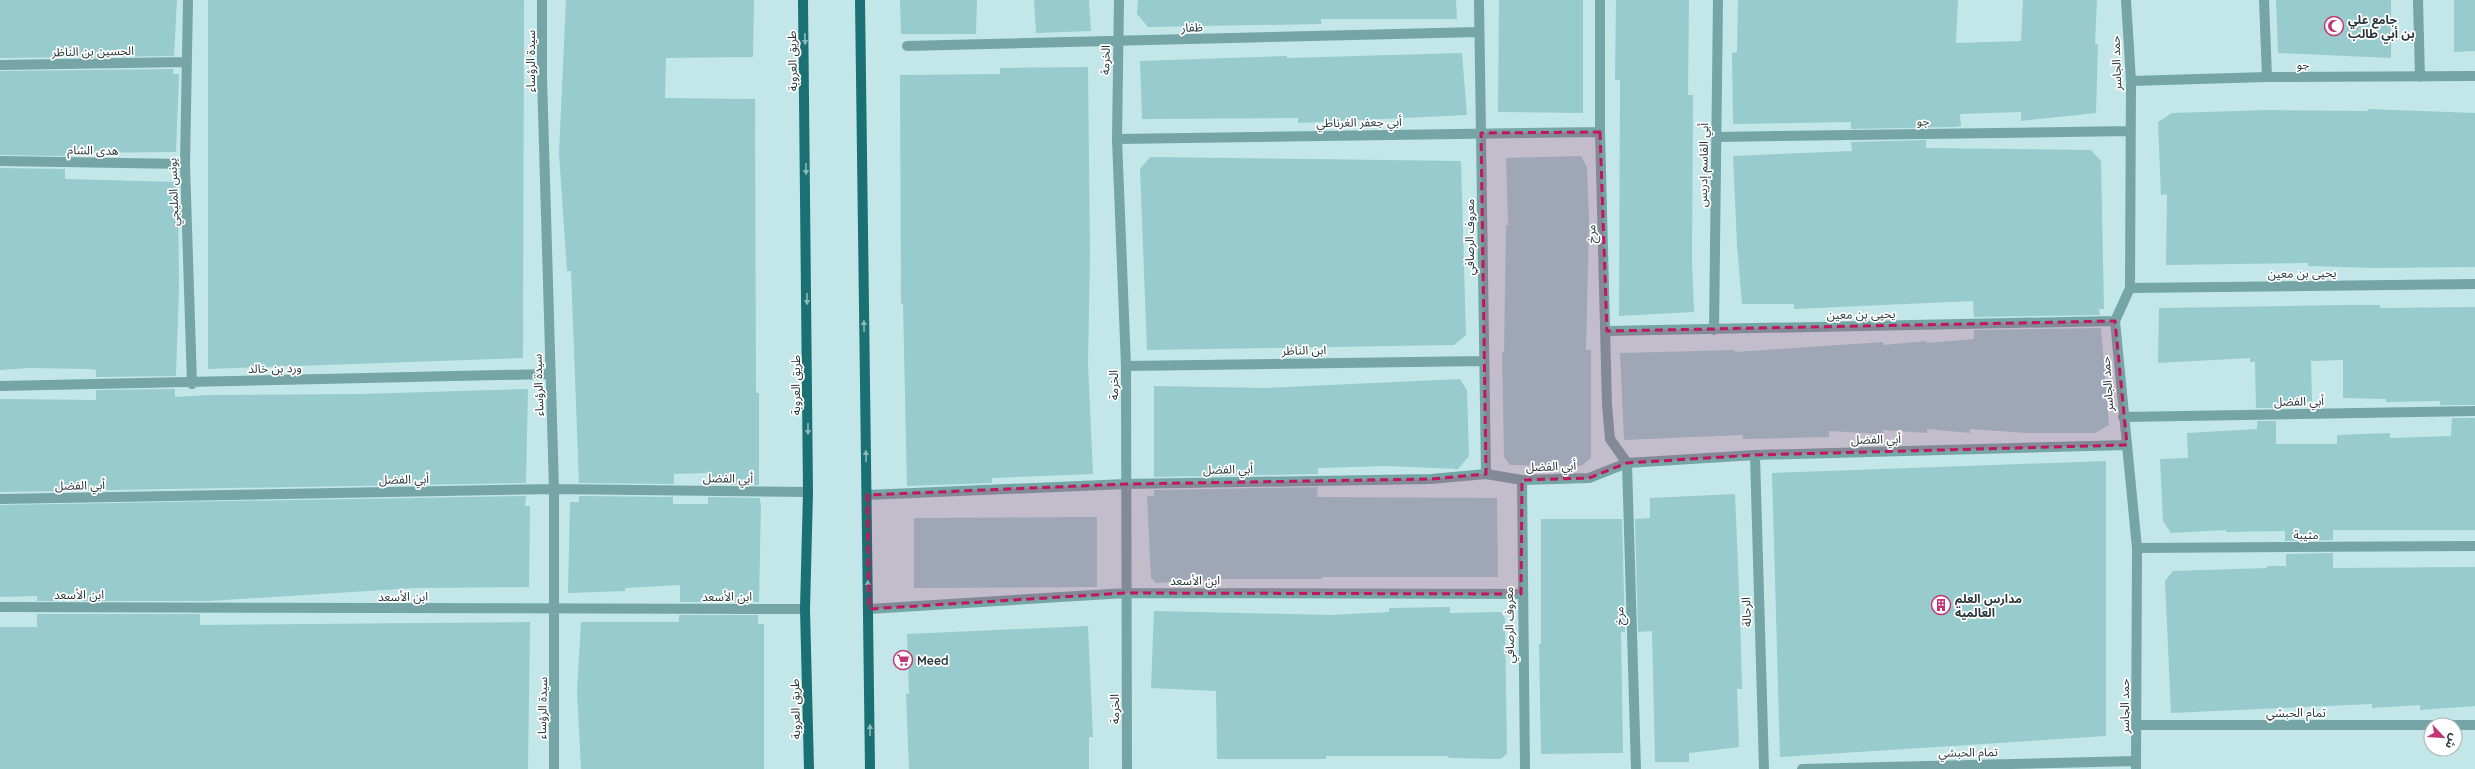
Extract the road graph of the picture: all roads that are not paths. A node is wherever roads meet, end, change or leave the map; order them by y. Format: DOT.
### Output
graph roads {
  1 [pos="188,0"];
  2 [pos="542,0"];
  3 [pos="803,0"];
  4 [pos="860,0"];
  5 [pos="1118,0"];
  6 [pos="1480,0"];
  7 [pos="1600,0"];
  8 [pos="1718,0"];
  9 [pos="2126,0"];
  10 [pos="2264,0"];
  11 [pos="2418,0"];
  12 [pos="1478,32"];
  13 [pos="1118,42"];
  14 [pos="907,46"];
  15 [pos="186,62"];
  16 [pos="0,65"];
  17 [pos="2475,76"];
  18 [pos="2267,77"];
  19 [pos="2420,77"];
  20 [pos="2131,81"];
  21 [pos="1600,132"];
  22 [pos="2130,132"];
  23 [pos="1481,133"];
  24 [pos="1716,137"];
  25 [pos="1118,139"];
  26 [pos="0,161"];
  27 [pos="185,164"];
  28 [pos="2475,284"];
  29 [pos="2130,288"];
  30 [pos="2116,321"];
  31 [pos="1714,330"];
  32 [pos="1607,331"];
  33 [pos="1483,361"];
  34 [pos="1126,366"];
  35 [pos="550,374"];
  36 [pos="192,384"];
  37 [pos="0,386"];
  38 [pos="2475,411"];
  39 [pos="2123,417"];
  40 [pos="2127,445"];
  41 [pos="1755,455"];
  42 [pos="1627,463"];
  43 [pos="1486,474"];
  44 [pos="1522,480"];
  45 [pos="1126,484"];
  46 [pos="554,489"];
  47 [pos="808,492"];
  48 [pos="867,495"];
  49 [pos="0,499"];
  50 [pos="2475,546"];
  51 [pos="2137,548"];
  52 [pos="1126,592"];
  53 [pos="1522,594"];
  54 [pos="0,607"];
  55 [pos="805,609"];
  56 [pos="869,609"];
  57 [pos="556,610"];
  58 [pos="2137,725"];
  59 [pos="2423,725"];
  60 [pos="2463,725"];
  61 [pos="2475,725"];
  62 [pos="2136,765"];
  63 [pos="554,769"];
  64 [pos="809,769"];
  65 [pos="870,769"];
  66 [pos="1127,769"];
  67 [pos="1524,769"];
  68 [pos="1636,769"];
  69 [pos="1764,769"];
  70 [pos="1802,769"];
  1 -- 15 [label="street, يونس المليجي"];
  2 -- 35 [label="street, سيدة الرؤساء"];
  3 -- 47 [label="main road, طريق العروبة, one-way"];
  48 -- 4 [label="main road, one-way"];
  5 -- 13 [label="street, الخرمة"];
  6 -- 12 [label="street, معروف الرصافي"];
  7 -- 21 [label="street, مرخ"];
  8 -- 24 [label="street, أبي القاسم إدريس"];
  9 -- 20 [label="street, حمد الجاسر"];
  10 -- 18 [label="street"];
  11 -- 19 [label="street"];
  12 -- 13 [label="street, ظفار"];
  12 -- 23 [label="street, معروف الرصافي"];
  13 -- 14 [label="street, ظفار"];
  13 -- 25 [label="street, الخرمة"];
  15 -- 16 [label="street, الحسين بن الناظر"];
  15 -- 27 [label="street, يونس المليجي"];
  17 -- 19 [label="street, جو"];
  18 -- 19 [label="street, جو"];
  18 -- 20 [label="street, جو"];
  20 -- 22 [label="street, حمد الجاسر"];
  21 -- 23 [label="street, أبي جعفر الغرناطي"];
  21 -- 32 [label="street, مرخ"];
  22 -- 24 [label="street, جو"];
  22 -- 29 [label="street, حمد الجاسر"];
  23 -- 25 [label="street, أبي جعفر الغرناطي"];
  23 -- 33 [label="street, معروف الرصافي"];
  24 -- 31 [label="street, أبي القاسم إدريس"];
  25 -- 34 [label="street, الخرمة"];
  26 -- 27 [label="street, هدى الشام"];
  27 -- 36 [label="street, يونس المليجي"];
  28 -- 29 [label="street, يحيى بن معين"];
  29 -- 30 [label="street, حمد الجاسر"];
  30 -- 31 [label="street, يحيى بن معين"];
  30 -- 39 [label="street, حمد الجاسر"];
  31 -- 32 [label="street, يحيى بن معين"];
  32 -- 42 [label="street, مرخ"];
  33 -- 34 [label="street, ابن الناظر"];
  33 -- 43 [label="street, معروف الرصافي"];
  34 -- 45 [label="street, الخرمة"];
  35 -- 36 [label="street, ورد بن خالد"];
  35 -- 46 [label="street, سيدة الرؤساء"];
  36 -- 37 [label="street, ورد بن خالد"];
  38 -- 39 [label="street, أبي الفضل"];
  39 -- 40 [label="street, حمد الجاسر"];
  40 -- 41 [label="street, أبي الفضل"];
  40 -- 51 [label="street, حمد الجاسر"];
  41 -- 42 [label="street, أبي الفضل"];
  41 -- 69 [label="street, الرحالة"];
  42 -- 44 [label="street, أبي الفضل"];
  42 -- 68 [label="street, مرخ"];
  43 -- 44 [label="street, أبي الفضل"];
  43 -- 45 [label="street, أبي الفضل"];
  44 -- 53 [label="street, معروف الرصافي"];
  45 -- 48 [label="street, أبي الفضل"];
  45 -- 52 [label="street, الخرمة"];
  46 -- 47 [label="street, أبي الفضل"];
  46 -- 49 [label="street, أبي الفضل"];
  46 -- 57 [label="street, سيدة الرؤساء"];
  47 -- 55 [label="main road, طريق العروبة"];
  56 -- 48 [label="main road, one-way"];
  50 -- 51 [label="street, مثيبة"];
  51 -- 58 [label="street, حمد الجاسر"];
  52 -- 53 [label="street, ابن الأسعد"];
  52 -- 56 [label="street, ابن الأسعد"];
  52 -- 66 [label="street, الخرمة"];
  53 -- 67 [label="street, معروف الرصافي"];
  54 -- 57 [label="street, ابن الأسعد"];
  55 -- 57 [label="street, ابن الأسعد"];
  55 -- 64 [label="main road, طريق العروبة"];
  65 -- 56 [label="main road, one-way"];
  57 -- 63 [label="street, سيدة الرؤساء"];
  58 -- 59 [label="street, تمام الحبشي"];
  58 -- 62 [label="street, حمد الجاسر"];
  60 -- 61 [label="street"];
  62 -- 70 [label="street, تمام الحبشي"];
}
